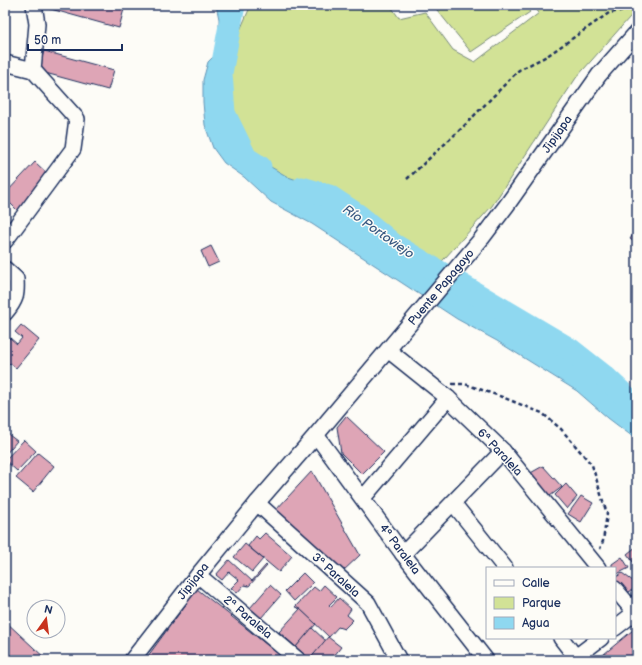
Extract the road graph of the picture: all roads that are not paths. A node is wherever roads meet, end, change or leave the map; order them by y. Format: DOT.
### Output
graph roads {
  1 [pos="34,5"];
  2 [pos="637,32"];
  3 [pos="5,63"];
  4 [pos="33,70"];
  5 [pos="482,238"];
  6 [pos="5,241"];
  7 [pos="5,269"];
  8 [pos="5,313"];
  9 [pos="388,350"];
  10 [pos="448,398"];
  11 [pos="316,435"];
  12 [pos="503,451"];
  13 [pos="363,498"];
  14 [pos="257,503"];
  15 [pos="453,503"];
  16 [pos="403,554"];
  17 [pos="596,566"];
  18 [pos="504,567"];
  19 [pos="198,575"];
  20 [pos="616,590"];
  21 [pos="636,613"];
  22 [pos="616,627"];
  23 [pos="562,639"];
  24 [pos="600,639"];
  25 [pos="575,659"];
  26 [pos="132,660"];
  27 [pos="298,660"];
  28 [pos="398,660"];
  29 [pos="486,660"];
  1 -- 4 [label="street"];
  2 -- 5 [label="street, Jipijapa"];
  3 -- 4 [label="street"];
  4 -- 6 [label="street"];
  5 -- 9 [label="street, Puente Papagayo"];
  7 -- 8 [label="street"];
  9 -- 10 [label="street, 6ª Paralela"];
  9 -- 11 [label="street, Puente Papagayo"];
  10 -- 12 [label="street, 6ª Paralela"];
  10 -- 13 [label="street"];
  11 -- 13 [label="street, 4ª Paralela"];
  11 -- 14 [label="street, Jipijapa"];
  12 -- 15 [label="street"];
  12 -- 17 [label="street, 6ª Paralela"];
  13 -- 16 [label="street, 4ª Paralela"];
  14 -- 19 [label="street, Jipijapa"];
  14 -- 28 [label="street, 3ª Paralela"];
  15 -- 16 [label="street"];
  15 -- 18 [label="street"];
  16 -- 29 [label="street, 4ª Paralela"];
  19 -- 26 [label="street, Jipijapa"];
  19 -- 27 [label="street, 2ª Paralela"];
  20 -- 21 [label="street"];
  21 -- 22 [label="street"];
  23 -- 25 [label="street"];
  24 -- 25 [label="street"];
}
